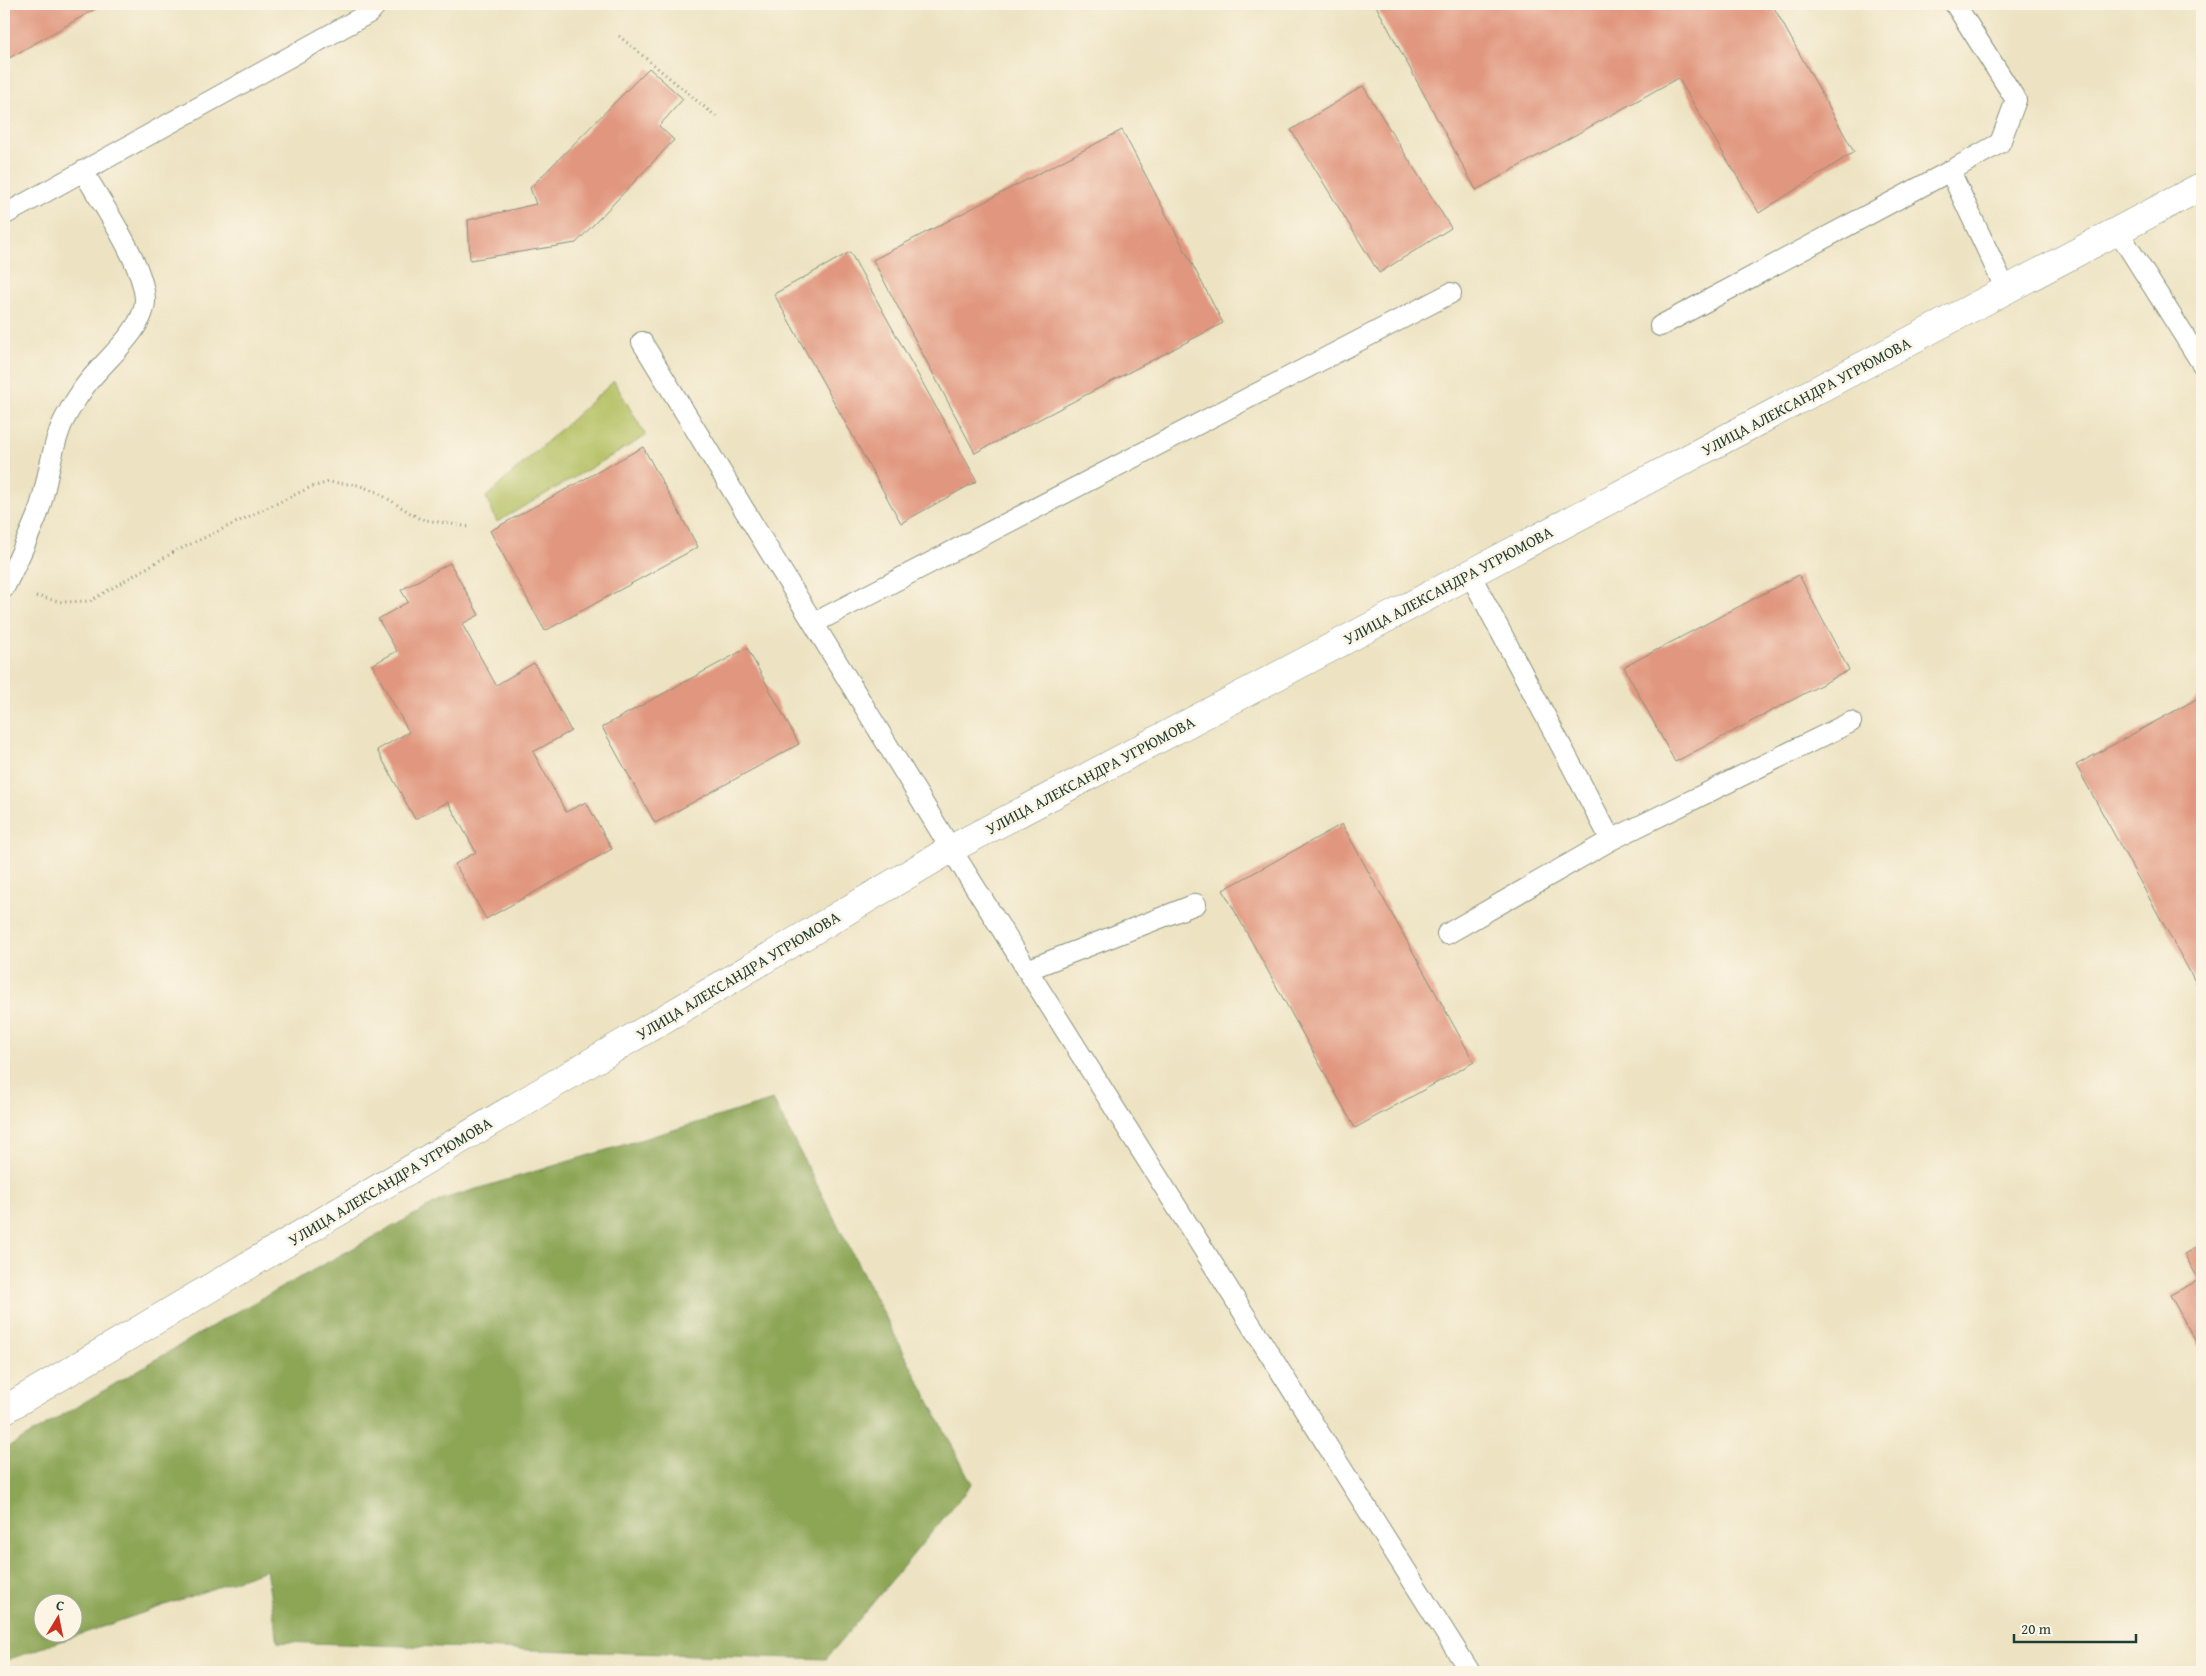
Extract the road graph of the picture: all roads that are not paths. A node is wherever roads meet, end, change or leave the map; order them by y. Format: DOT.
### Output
graph roads {
  1 [pos="377,4"];
  2 [pos="1956,4"];
  3 [pos="83,171"];
  4 [pos="1950,171"];
  5 [pos="2202,186"];
  6 [pos="4,215"];
  7 [pos="2118,231"];
  8 [pos="2006,290"];
  9 [pos="1452,293"];
  10 [pos="1660,326"];
  11 [pos="642,342"];
  12 [pos="2202,364"];
  13 [pos="1470,574"];
  14 [pos="4,588"];
  15 [pos="814,623"];
  16 [pos="1850,722"];
  17 [pos="1612,840"];
  18 [pos="951,849"];
  19 [pos="1196,904"];
  20 [pos="1447,934"];
  21 [pos="1027,970"];
  22 [pos="4,1410"];
  23 [pos="1470,1672"];
  1 -- 3 [label="lane"];
  2 -- 4 [label="lane"];
  3 -- 6 [label="lane"];
  3 -- 14 [label="lane"];
  4 -- 8 [label="lane"];
  4 -- 10 [label="lane"];
  5 -- 7 [label="street, УЛИЦА АЛЕКСАНДРА УГРЮМОВА"];
  7 -- 8 [label="street, УЛИЦА АЛЕКСАНДРА УГРЮМОВА"];
  7 -- 12 [label="lane"];
  8 -- 13 [label="street, УЛИЦА АЛЕКСАНДРА УГРЮМОВА"];
  9 -- 15 [label="lane"];
  11 -- 15 [label="lane"];
  13 -- 17 [label="lane"];
  13 -- 18 [label="street, УЛИЦА АЛЕКСАНДРА УГРЮМОВА"];
  15 -- 18 [label="lane"];
  16 -- 17 [label="lane"];
  17 -- 20 [label="lane"];
  18 -- 21 [label="lane"];
  18 -- 22 [label="street, УЛИЦА АЛЕКСАНДРА УГРЮМОВА"];
  19 -- 21 [label="lane"];
  21 -- 23 [label="lane"];
}
